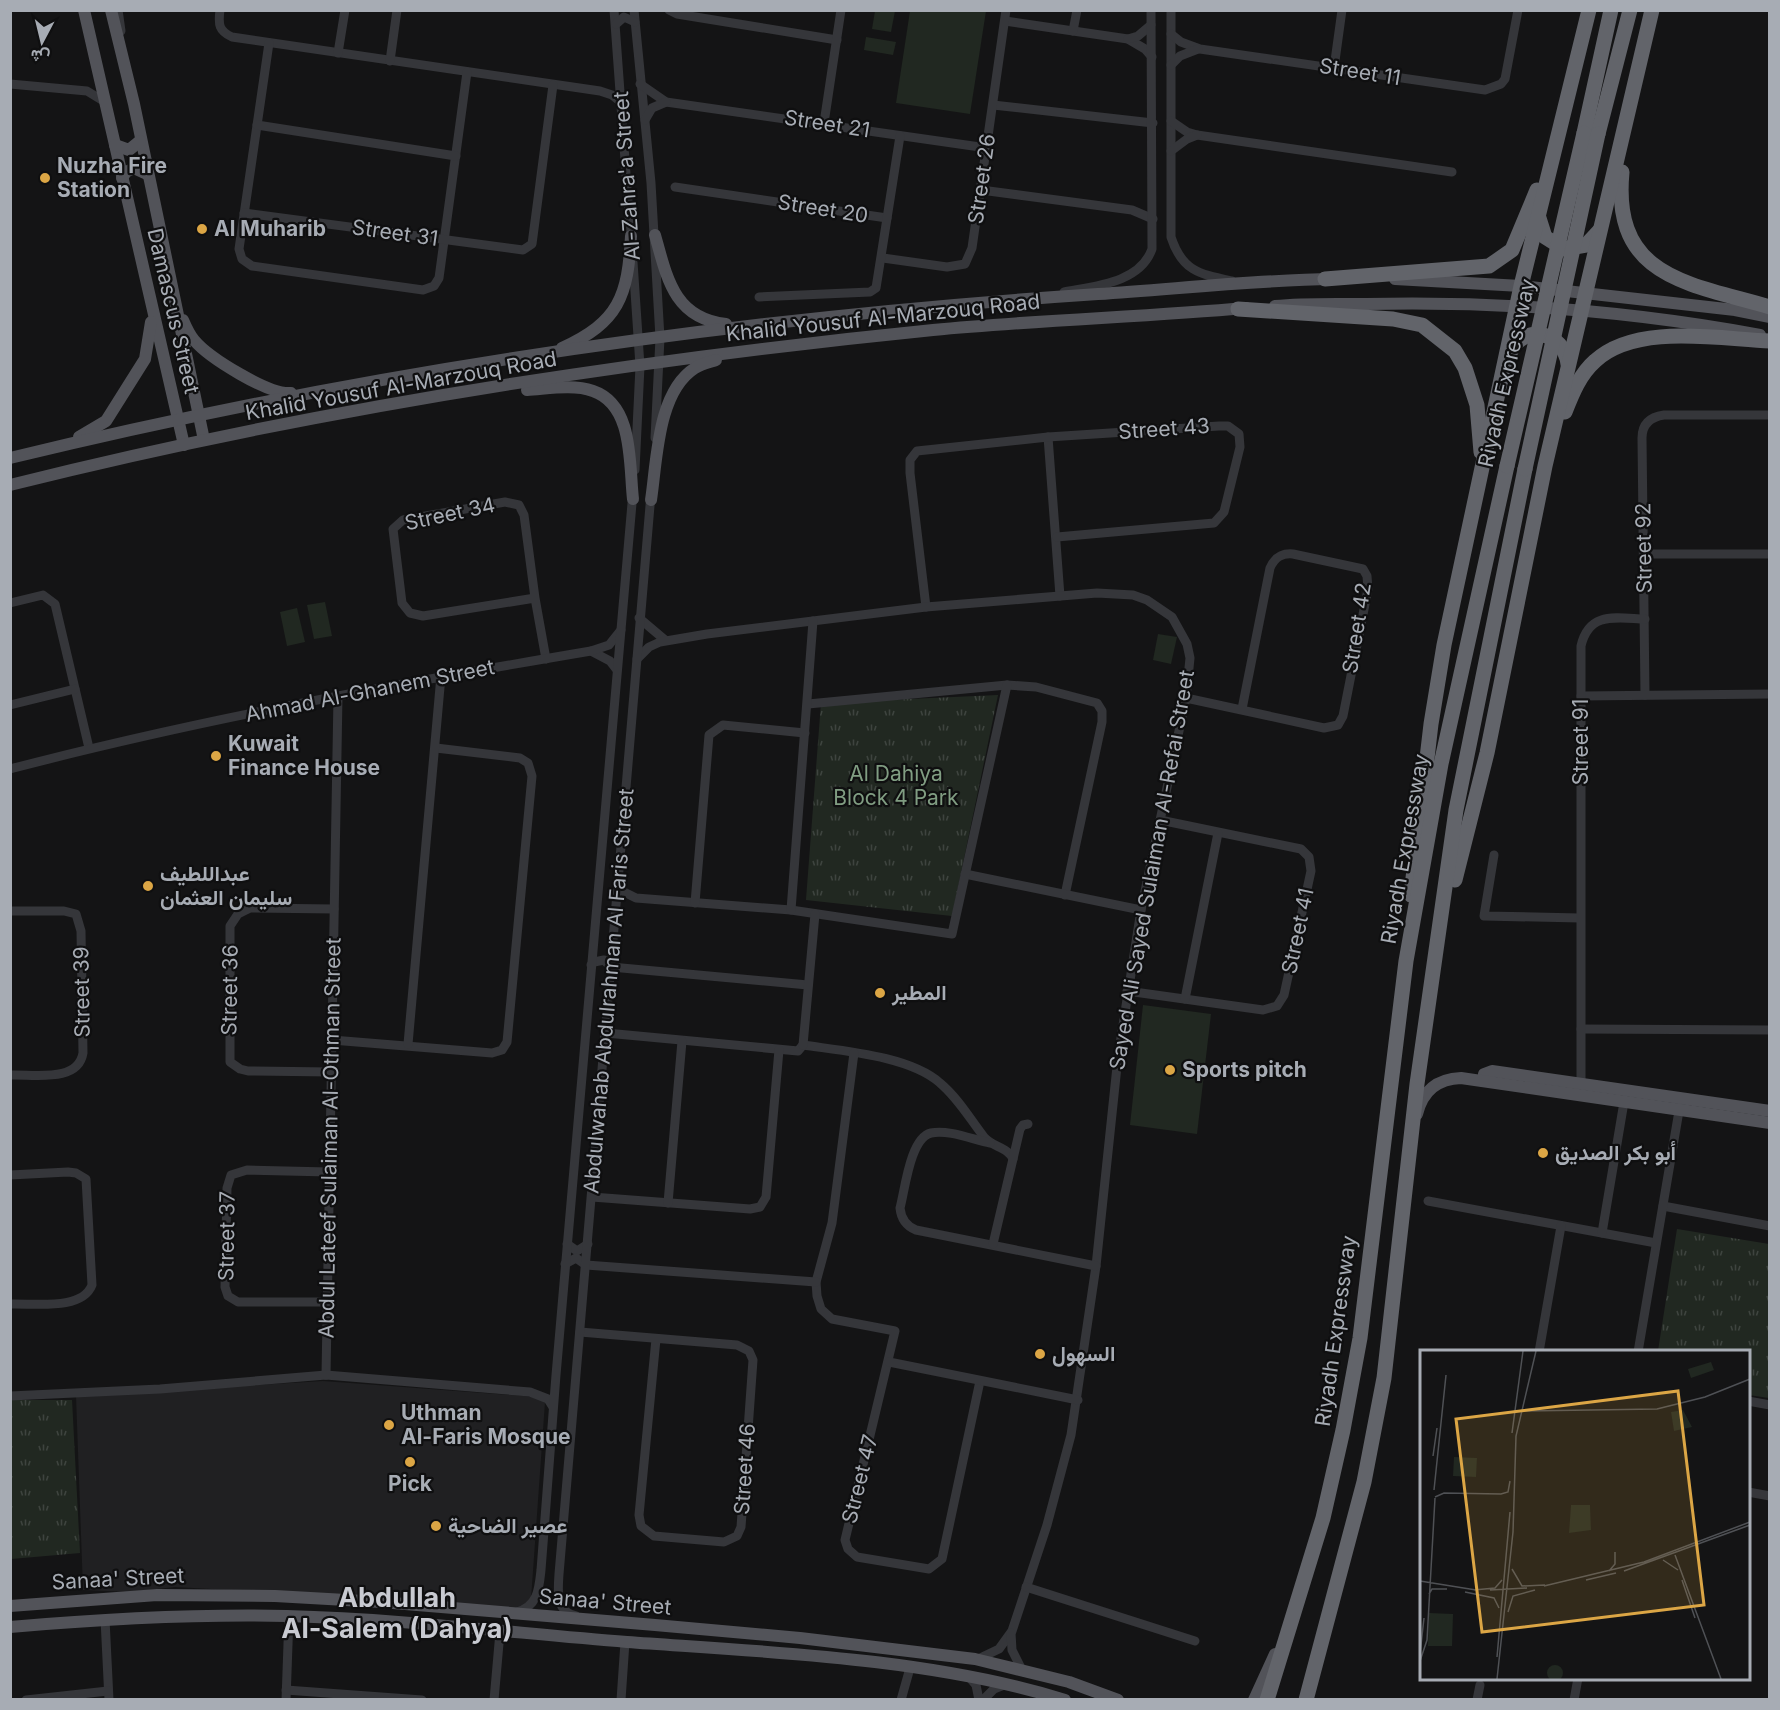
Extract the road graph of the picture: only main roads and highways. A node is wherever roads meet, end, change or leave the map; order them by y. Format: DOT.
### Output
graph roads {
  1 [pos="84,10"];
  2 [pos="111,10"];
  3 [pos="1588,10"];
  4 [pos="1611,10"];
  5 [pos="1630,10"];
  6 [pos="1652,10"];
  7 [pos="1628,118"];
  8 [pos="1558,134"];
  9 [pos="1591,134"];
  10 [pos="140,141"];
  11 [pos="115,145"];
  12 [pos="147,174"];
  13 [pos="122,178"];
  14 [pos="1539,215"];
  15 [pos="1600,229"];
  16 [pos="655,235"];
  17 [pos="631,236"];
  18 [pos="1325,279"];
  19 [pos="1521,286"];
  20 [pos="1586,293"];
  21 [pos="176,304"];
  22 [pos="1517,306"];
  23 [pos="1770,307"];
  24 [pos="152,309"];
  25 [pos="1238,309"];
  26 [pos="1582,312"];
  27 [pos="1770,317"];
  28 [pos="742,325"];
  29 [pos="1770,339"];
  30 [pos="736,352"];
  31 [pos="547,354"];
  32 [pos="1508,358"];
  33 [pos="1568,367"];
  34 [pos="328,390"];
  35 [pos="436,397"];
  36 [pos="199,416"];
  37 [pos="178,420"];
  38 [pos="204,440"];
  39 [pos="184,445"];
  40 [pos="59,447"];
  41 [pos="10,458"];
  42 [pos="1545,466"];
  43 [pos="1483,471"];
  44 [pos="10,485"];
  45 [pos="633,499"];
  46 [pos="651,500"];
  47 [pos="1438,950"];
  48 [pos="1406,961"];
  49 [pos="1483,1081"];
  50 [pos="1680,1104"];
  51 [pos="1770,1112"];
  52 [pos="1770,1123"];
  53 [pos="1409,1163"];
  54 [pos="1302,1590"];
  55 [pos="381,1602"];
  56 [pos="413,1605"];
  57 [pos="10,1606"];
  58 [pos="381,1620"];
  59 [pos="410,1623"];
  60 [pos="10,1627"];
  61 [pos="718,1631"];
  62 [pos="745,1633"];
  63 [pos="718,1648"];
  64 [pos="744,1650"];
  65 [pos="1065,1700"];
  66 [pos="1118,1700"];
  67 [pos="1254,1700"];
  68 [pos="1268,1700"];
  69 [pos="1306,1700"];
  1 -- 11 [label="main road, Damascus Street"];
  2 -- 10 [label="main road, Damascus Street"];
  3 -- 8 [label="highway"];
  4 -- 9 [label="highway, Riyadh Expressway"];
  5 -- 9 [label="highway, Riyadh Expressway"];
  6 -- 7 [label="highway"];
  7 -- 15 [label="highway"];
  7 -- 23 [label="highway"];
  8 -- 14 [label="highway"];
  8 -- 18 [label="highway"];
  9 -- 47 [label="highway, Riyadh Expressway, bridge"];
  9 -- 48 [label="highway, Riyadh Expressway, bridge"];
  10 -- 11 [label="main road"];
  10 -- 12 [label="main road, Damascus Street"];
  11 -- 13 [label="main road, Damascus Street"];
  12 -- 13 [label="main road"];
  12 -- 21 [label="main road, Damascus Street"];
  13 -- 24 [label="main road, Damascus Street"];
  14 -- 15 [label="highway"];
  14 -- 19 [label="highway"];
  15 -- 20 [label="highway"];
  16 -- 28 [label="main road"];
  17 -- 31 [label="main road"];
  18 -- 19 [label="main road, Khalid Yousuf Al-Marzouq Road"];
  18 -- 28 [label="main road, Khalid Yousuf Al-Marzouq Road"];
  19 -- 20 [label="main road, Khalid Yousuf Al-Marzouq Road"];
  19 -- 22 [label="highway"];
  20 -- 26 [label="highway"];
  20 -- 27 [label="main road, Khalid Yousuf Al-Marzouq Road"];
  21 -- 34 [label="main road"];
  21 -- 36 [label="main road, Damascus Street"];
  22 -- 25 [label="main road, Khalid Yousuf Al-Marzouq Road"];
  22 -- 26 [label="main road, Khalid Yousuf Al-Marzouq Road"];
  22 -- 32 [label="highway"];
  24 -- 37 [label="main road, Damascus Street"];
  24 -- 40 [label="main road"];
  25 -- 30 [label="main road, Khalid Yousuf Al-Marzouq Road"];
  25 -- 43 [label="highway"];
  26 -- 29 [label="main road, Khalid Yousuf Al-Marzouq Road"];
  26 -- 33 [label="highway"];
  28 -- 31 [label="main road, Khalid Yousuf Al-Marzouq Road"];
  29 -- 42 [label="highway"];
  30 -- 35 [label="main road, Khalid Yousuf Al-Marzouq Road"];
  30 -- 46 [label="main road"];
  31 -- 34 [label="main road, Khalid Yousuf Al-Marzouq Road"];
  32 -- 33 [label="highway"];
  32 -- 43 [label="highway"];
  33 -- 42 [label="highway"];
  34 -- 36 [label="main road, Khalid Yousuf Al-Marzouq Road"];
  35 -- 38 [label="main road, Khalid Yousuf Al-Marzouq Road"];
  35 -- 45 [label="main road"];
  36 -- 37 [label="main road, Khalid Yousuf Al-Marzouq Road"];
  36 -- 38 [label="main road, Damascus Street"];
  37 -- 39 [label="main road, Damascus Street"];
  37 -- 40 [label="main road, Khalid Yousuf Al-Marzouq Road"];
  38 -- 39 [label="main road, Khalid Yousuf Al-Marzouq Road"];
  39 -- 44 [label="main road, Khalid Yousuf Al-Marzouq Road"];
  40 -- 41 [label="main road, Khalid Yousuf Al-Marzouq Road"];
  42 -- 47 [label="highway"];
  43 -- 48 [label="highway"];
  47 -- 53 [label="highway, Riyadh Expressway"];
  48 -- 54 [label="highway, Riyadh Expressway"];
  49 -- 50 [label="main road"];
  49 -- 50 [label="main road"];
  49 -- 53 [label="main road"];
  50 -- 51 [label="main road"];
  50 -- 52 [label="main road"];
  53 -- 69 [label="highway, Riyadh Expressway"];
  54 -- 67 [label="main road"];
  54 -- 68 [label="highway, Riyadh Expressway"];
  55 -- 56 [label="main road, Sanaa' Street"];
  55 -- 57 [label="main road, Sanaa' Street"];
  55 -- 58 [label="main road"];
  56 -- 59 [label="main road"];
  56 -- 61 [label="main road, Sanaa' Street"];
  58 -- 59 [label="main road, Sanaa' Street"];
  58 -- 60 [label="main road, Sanaa' Street"];
  59 -- 63 [label="main road, Sanaa' Street"];
  61 -- 62 [label="main road, Sanaa' Street"];
  61 -- 63 [label="main road"];
  62 -- 64 [label="main road"];
  62 -- 66 [label="main road, Sanaa' Street"];
  63 -- 64 [label="main road, Sanaa' Street"];
  64 -- 65 [label="main road, Sanaa' Street"];
}
